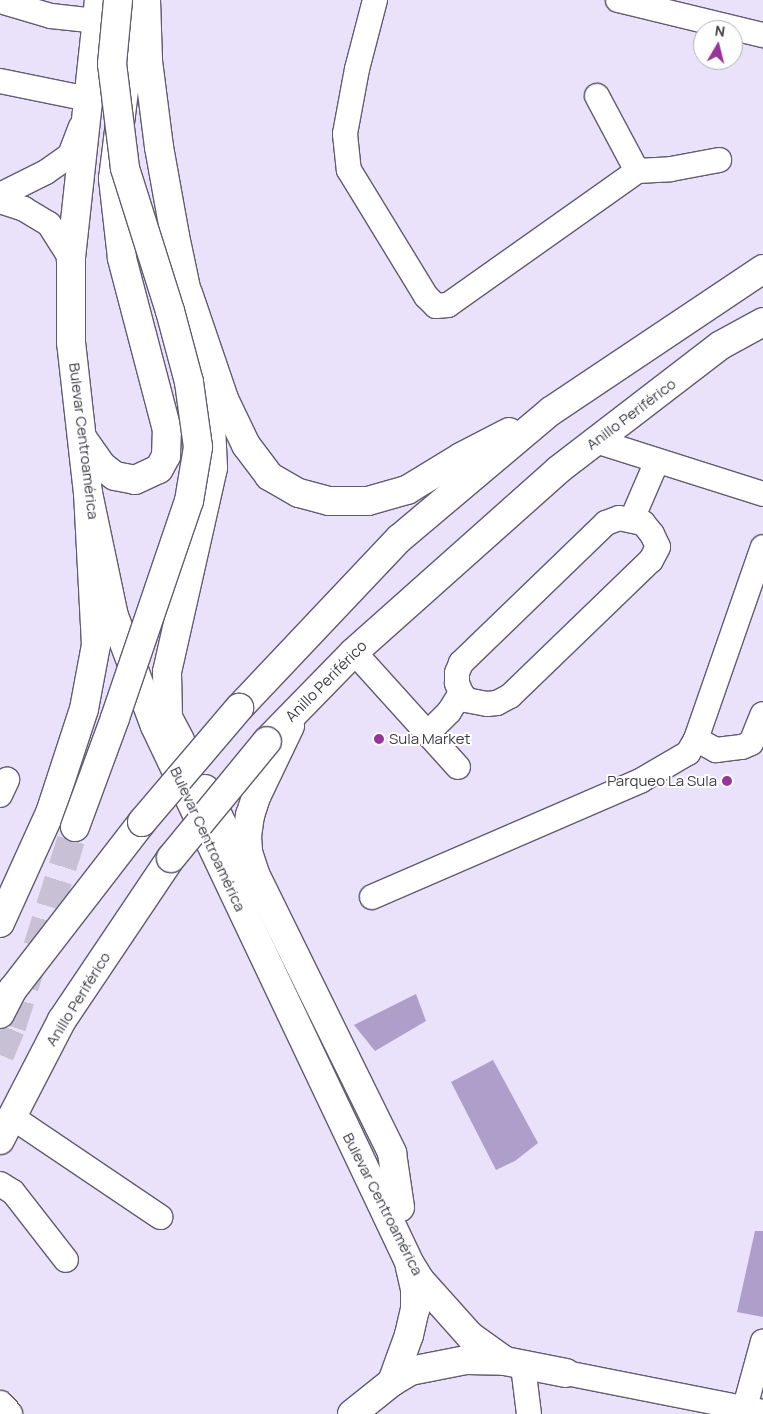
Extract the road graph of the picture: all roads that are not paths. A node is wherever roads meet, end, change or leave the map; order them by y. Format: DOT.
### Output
graph roads {
  1 [pos="118,0"];
  2 [pos="136,0"];
  3 [pos="146,0"];
  4 [pos="375,0"];
  5 [pos="618,0"];
  6 [pos="0,1"];
  7 [pos="98,10"];
  8 [pos="763,35"];
  9 [pos="0,81"];
  10 [pos="597,96"];
  11 [pos="87,108"];
  12 [pos="719,160"];
  13 [pos="637,170"];
  14 [pos="0,195"];
  15 [pos="0,201"];
  16 [pos="71,259"];
  17 [pos="763,269"];
  18 [pos="188,293"];
  19 [pos="763,322"];
  20 [pos="551,411"];
  21 [pos="82,438"];
  22 [pos="596,441"];
  23 [pos="657,461"];
  24 [pos="88,493"];
  25 [pos="763,494"];
  26 [pos="632,519"];
  27 [pos="762,555"];
  28 [pos="354,652"];
  29 [pos="461,693"];
  30 [pos="300,705"];
  31 [pos="763,714"];
  32 [pos="427,734"];
  33 [pos="696,739"];
  34 [pos="458,767"];
  35 [pos="75,827"];
  36 [pos="372,896"];
  37 [pos="0,923"];
  38 [pos="0,1014"];
  39 [pos="6,1129"];
  40 [pos="0,1184"];
  41 [pos="400,1207"];
  42 [pos="160,1217"];
  43 [pos="66,1260"];
  44 [pos="410,1264"];
  45 [pos="763,1341"];
  46 [pos="514,1363"];
  47 [pos="566,1373"];
  48 [pos="392,1382"];
  49 [pos="0,1405"];
  50 [pos="754,1409"];
  51 [pos="8,1414"];
  52 [pos="352,1414"];
  53 [pos="529,1414"];
  1 -- 35 [label="main road, bridge"];
  2 -- 21 [label="main road"];
  3 -- 18 [label="main road, Bulevar Centroamérica"];
  4 -- 13 [label="street"];
  5 -- 8 [label="street"];
  6 -- 7 [label="street"];
  7 -- 11 [label="main road, Bulevar Centroamérica"];
  9 -- 11 [label="street"];
  10 -- 13 [label="street"];
  11 -- 14 [label="street"];
  11 -- 16 [label="main road, Bulevar Centroamérica"];
  12 -- 13 [label="street"];
  15 -- 16 [label="street"];
  16 -- 21 [label="main road, Bulevar Centroamérica"];
  17 -- 20 [label="main road"];
  18 -- 20 [label="main road"];
  18 -- 41 [label="main road, Bulevar Centroamérica"];
  19 -- 22 [label="main road, Anillo Periférico"];
  20 -- 38 [label="main road, bridge"];
  21 -- 24 [label="main road, Bulevar Centroamérica"];
  22 -- 23 [label="street"];
  22 -- 28 [label="main road, Anillo Periférico"];
  23 -- 25 [label="street"];
  23 -- 26 [label="street"];
  24 -- 37 [label="main road"];
  24 -- 44 [label="main road, Bulevar Centroamérica"];
  26 -- 29 [label="street"];
  26 -- 29 [label="street"];
  27 -- 33 [label="street"];
  28 -- 30 [label="main road, Anillo Periférico"];
  28 -- 32 [label="street"];
  29 -- 32 [label="street"];
  30 -- 39 [label="main road, Anillo Periférico, bridge"];
  30 -- 41 [label="main road"];
  31 -- 33 [label="street"];
  32 -- 34 [label="street"];
  33 -- 36 [label="street"];
  39 -- 42 [label="street"];
  40 -- 43 [label="street"];
  41 -- 47 [label="main road, Bulevar Centroamérica"];
  44 -- 46 [label="main road, Bulevar Centroamérica"];
  44 -- 48 [label="main road"];
  45 -- 50 [label="street"];
  46 -- 47 [label="main road, Bulevar Centroamérica"];
  46 -- 48 [label="main road"];
  46 -- 53 [label="street"];
  47 -- 50 [label="street"];
  48 -- 52 [label="main road"];
  49 -- 51 [label="main road"];
}
